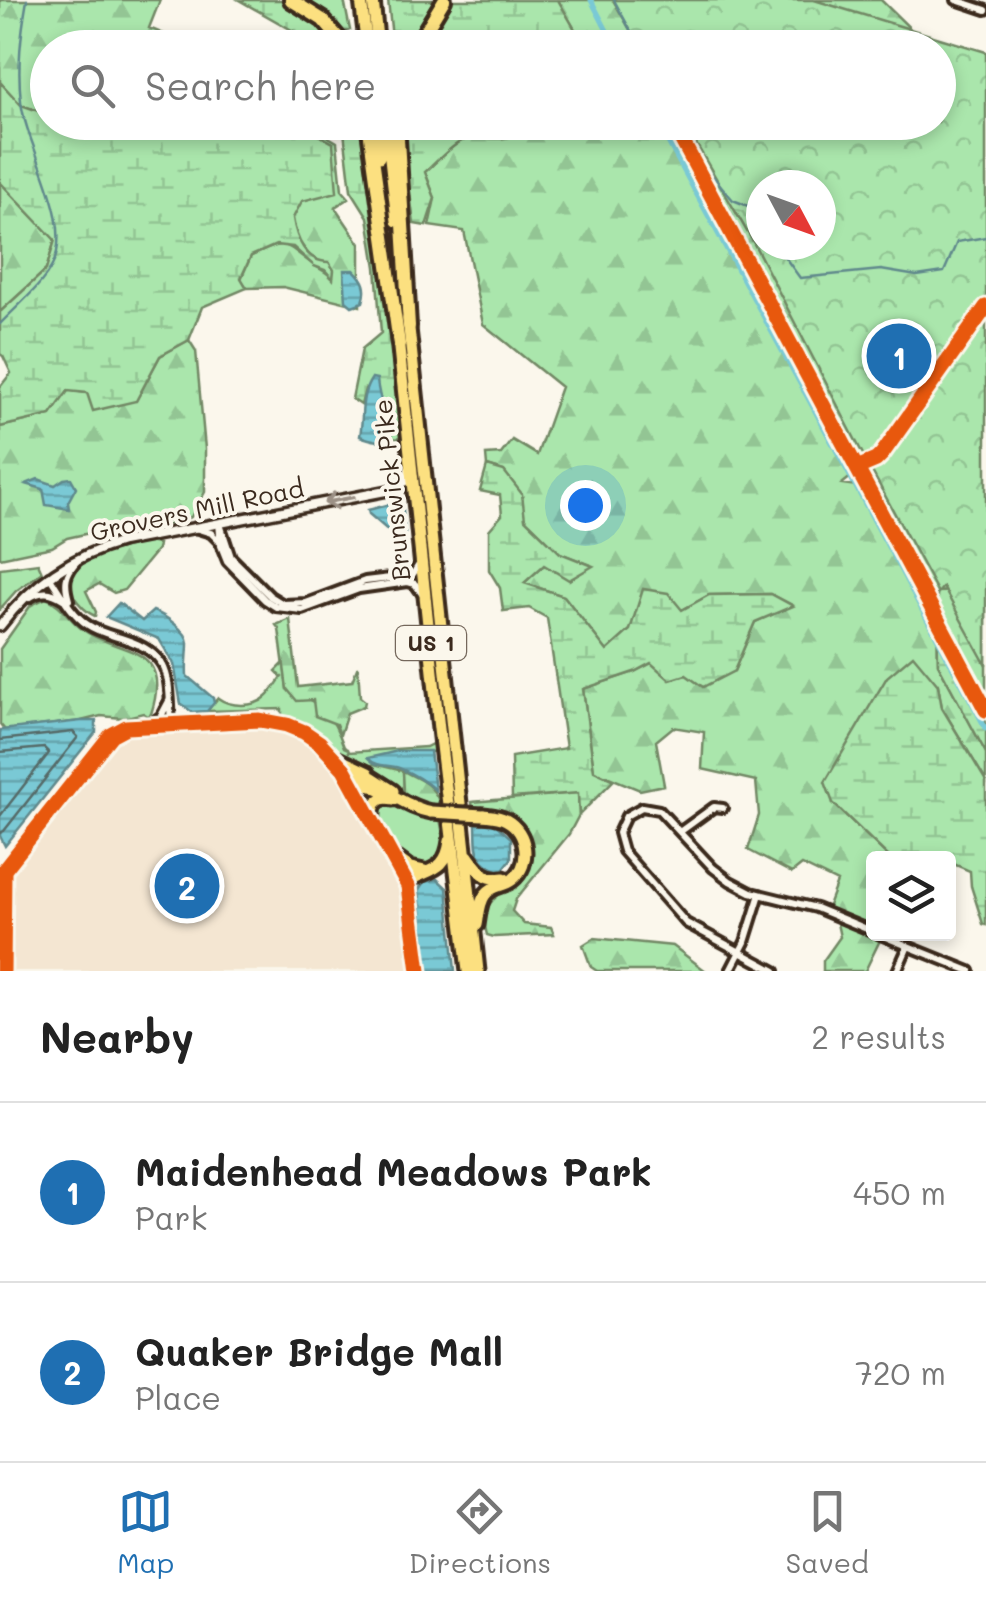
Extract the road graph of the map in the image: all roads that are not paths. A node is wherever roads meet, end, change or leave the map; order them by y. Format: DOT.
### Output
graph roads {
  1 [pos="291,0"];
  2 [pos="361,0"];
  3 [pos="376,0"];
  4 [pos="444,0"];
  5 [pos="956,0"];
  6 [pos="986,10"];
  7 [pos="332,30"];
  8 [pos="365,30"];
  9 [pos="377,30"];
  10 [pos="426,30"];
  11 [pos="374,140"];
  12 [pos="388,140"];
  13 [pos="398,140"];
  14 [pos="409,326"];
  15 [pos="398,344"];
  16 [pos="411,462"];
  17 [pos="219,523"];
  18 [pos="194,528"];
  19 [pos="220,546"];
  20 [pos="85,555"];
  21 [pos="421,555"];
  22 [pos="49,576"];
  23 [pos="427,604"];
  24 [pos="15,607"];
  25 [pos="73,610"];
  26 [pos="0,626"];
  27 [pos="170,700"];
  28 [pos="195,723"];
  29 [pos="171,724"];
  30 [pos="149,726"];
  31 [pos="334,757"];
  32 [pos="349,779"];
  33 [pos="380,780"];
  34 [pos="402,802"];
  35 [pos="724,808"];
  36 [pos="373,821"];
  37 [pos="452,824"];
  38 [pos="682,832"];
  39 [pos="392,854"];
  40 [pos="466,854"];
  41 [pos="523,864"];
  42 [pos="428,871"];
  43 [pos="406,882"];
  44 [pos="760,894"];
  45 [pos="866,928"];
  46 [pos="474,934"];
  47 [pos="897,941"];
  48 [pos="908,946"];
  49 [pos="739,954"];
  50 [pos="2,971"];
  51 [pos="419,971"];
  52 [pos="468,971"];
  53 [pos="478,971"];
  54 [pos="730,971"];
  55 [pos="775,971"];
  56 [pos="897,971"];
  57 [pos="970,971"];
  1 -- 7 [label="highway"];
  2 -- 8 [label="highway"];
  3 -- 9 [label="highway"];
  4 -- 10 [label="highway"];
  5 -- 6 [label="street"];
  11 -- 15 [label="highway"];
  12 -- 14 [label="highway, Brunswick Pike / US 1"];
  13 -- 14 [label="highway"];
  14 -- 40 [label="highway, Brunswick Pike / US 1"];
  15 -- 16 [label="highway, Brunswick Pike / US 1"];
  16 -- 17 [label="street, Grovers Mill Road, one-way"];
  16 -- 21 [label="highway, Brunswick Pike / US 1"];
  17 -- 18 [label="street, Grovers Mill Road"];
  17 -- 19 [label="street"];
  17 -- 21 [label="street"];
  18 -- 19 [label="street"];
  18 -- 20 [label="street, Grovers Mill Road"];
  19 -- 23 [label="street"];
  20 -- 22 [label="street, Grovers Mill Road"];
  20 -- 25 [label="street"];
  21 -- 23 [label="highway, Brunswick Pike / US 1"];
  22 -- 24 [label="street, Grovers Mill Road"];
  22 -- 25 [label="street"];
  23 -- 37 [label="highway, Brunswick Pike / US 1"];
  24 -- 25 [label="street"];
  24 -- 26 [label="street, Grovers Mill Road"];
  25 -- 27 [label="street"];
  27 -- 28 [label="street"];
  27 -- 29 [label="street"];
  27 -- 30 [label="street"];
  28 -- 29 [label="street"];
  28 -- 31 [label="street"];
  29 -- 30 [label="street"];
  30 -- 50 [label="street"];
  31 -- 32 [label="street"];
  31 -- 33 [label="highway"];
  32 -- 33 [label="highway"];
  32 -- 34 [label="highway"];
  32 -- 36 [label="street"];
  33 -- 34 [label="highway"];
  34 -- 36 [label="highway"];
  34 -- 41 [label="highway, bridge"];
  35 -- 38 [label="street"];
  36 -- 39 [label="street"];
  37 -- 42 [label="highway"];
  37 -- 52 [label="highway, Brunswick Pike / US 1"];
  38 -- 44 [label="street"];
  38 -- 49 [label="street"];
  39 -- 42 [label="highway"];
  39 -- 43 [label="street"];
  40 -- 41 [label="highway"];
  40 -- 46 [label="highway, Brunswick Pike / US 1"];
  41 -- 46 [label="highway"];
  42 -- 43 [label="highway"];
  43 -- 51 [label="street"];
  44 -- 45 [label="street"];
  44 -- 49 [label="street"];
  46 -- 53 [label="highway, Brunswick Pike / US 1"];
  47 -- 48 [label="street"];
  48 -- 56 [label="street"];
  48 -- 57 [label="street"];
  49 -- 54 [label="street"];
  49 -- 55 [label="street"];
}
